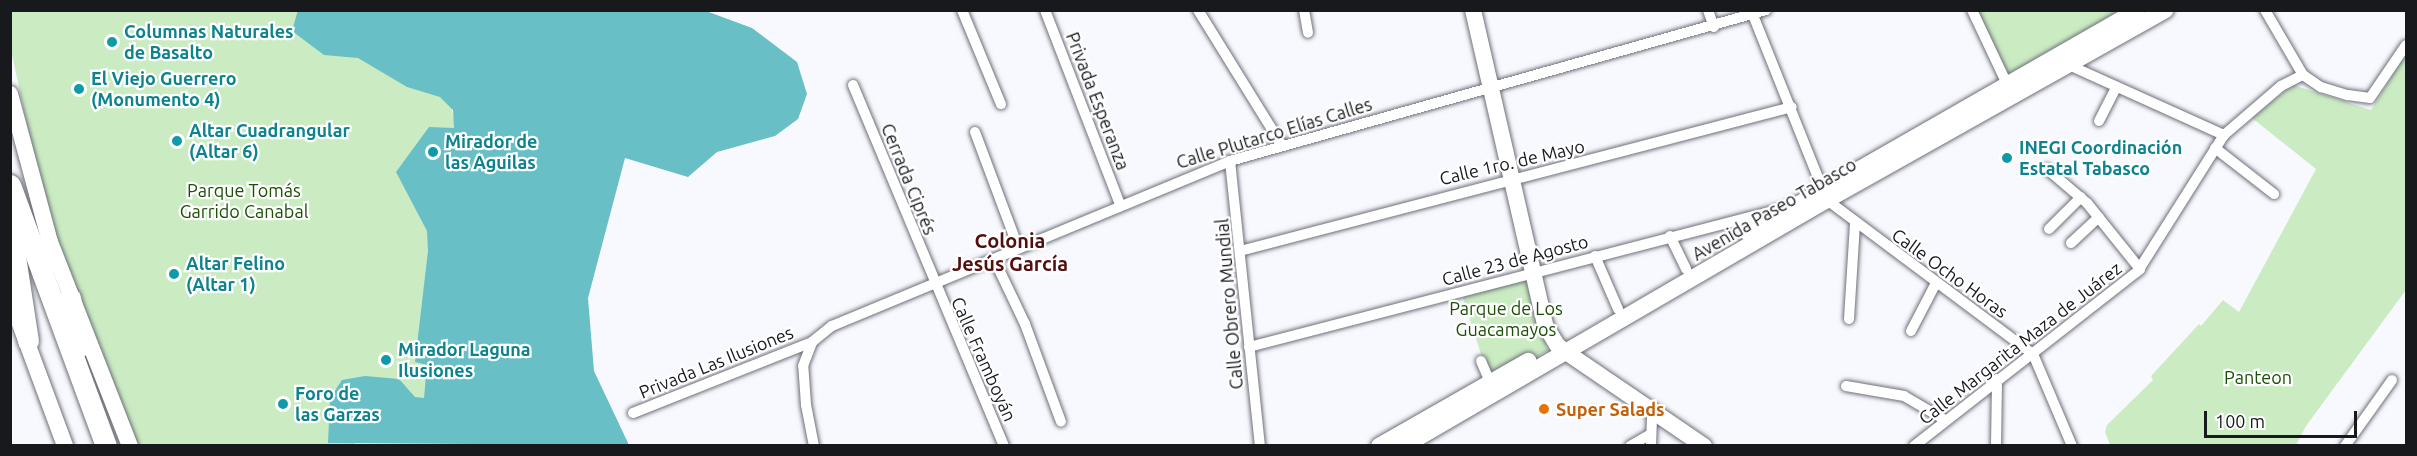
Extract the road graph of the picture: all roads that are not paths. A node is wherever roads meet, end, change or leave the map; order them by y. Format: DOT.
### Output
graph roads {
  1 [pos="962,10"];
  2 [pos="1045,10"];
  3 [pos="1198,10"];
  4 [pos="1304,10"];
  5 [pos="1473,10"];
  6 [pos="1708,10"];
  7 [pos="1766,10"];
  8 [pos="1972,10"];
  9 [pos="2138,10"];
  10 [pos="2165,10"];
  11 [pos="2265,10"];
  12 [pos="1754,15"];
  13 [pos="1714,27"];
  14 [pos="1308,33"];
  15 [pos="2406,45"];
  16 [pos="2071,66"];
  17 [pos="2303,75"];
  18 [pos="2007,84"];
  19 [pos="853,85"];
  20 [pos="1491,88"];
  21 [pos="2115,89"];
  22 [pos="10,94"];
  23 [pos="1001,104"];
  24 [pos="1792,108"];
  25 [pos="2099,122"];
  26 [pos="975,132"];
  27 [pos="2224,135"];
  28 [pos="1281,144"];
  29 [pos="2215,148"];
  30 [pos="1230,161"];
  31 [pos="2047,169"];
  32 [pos="1513,178"];
  33 [pos="10,186"];
  34 [pos="1826,194"];
  35 [pos="2274,194"];
  36 [pos="2081,197"];
  37 [pos="1120,204"];
  38 [pos="1790,207"];
  39 [pos="1753,215"];
  40 [pos="2099,217"];
  41 [pos="1855,224"];
  42 [pos="11,229"];
  43 [pos="2049,229"];
  44 [pos="1748,233"];
  45 [pos="1671,236"];
  46 [pos="2071,243"];
  47 [pos="1018,247"];
  48 [pos="1240,251"];
  49 [pos="1595,256"];
  50 [pos="994,259"];
  51 [pos="1686,269"];
  52 [pos="2140,270"];
  53 [pos="1534,273"];
  54 [pos="1936,283"];
  55 [pos="934,285"];
  56 [pos="70,298"];
  57 [pos="12,303"];
  58 [pos="1618,309"];
  59 [pos="1849,319"];
  60 [pos="1911,332"];
  61 [pos="28,341"];
  62 [pos="812,342"];
  63 [pos="1249,347"];
  64 [pos="1562,349"];
  65 [pos="2032,354"];
  66 [pos="1481,361"];
  67 [pos="1996,379"];
  68 [pos="2392,380"];
  69 [pos="1490,382"];
  70 [pos="1846,386"];
  71 [pos="1652,411"];
  72 [pos="633,413"];
  73 [pos="94,414"];
  74 [pos="1945,420"];
  75 [pos="1061,422"];
  76 [pos="1651,434"];
  77 [pos="65,446"];
  78 [pos="91,446"];
  79 [pos="106,446"];
  80 [pos="130,446"];
  81 [pos="814,446"];
  82 [pos="1005,446"];
  83 [pos="1260,446"];
  84 [pos="1379,446"];
  85 [pos="1404,446"];
  86 [pos="1630,446"];
  87 [pos="1651,446"];
  88 [pos="1704,446"];
  89 [pos="1914,446"];
  90 [pos="1996,446"];
  91 [pos="2073,446"];
  92 [pos="2345,446"];
  1 -- 23 [label="street"];
  2 -- 37 [label="street, Privada Esperanza"];
  3 -- 28 [label="street"];
  4 -- 14 [label="street"];
  5 -- 20 [label="main road"];
  6 -- 13 [label="street"];
  7 -- 12 [label="street, Calle Plutarco Elías Calles"];
  8 -- 18 [label="street"];
  9 -- 18 [label="main road, Avenida Paseo Tabasco"];
  10 -- 16 [label="main road, Avenida Paseo Tabasco"];
  11 -- 17 [label="street"];
  12 -- 13 [label="street, Calle Plutarco Elías Calles"];
  12 -- 24 [label="street, Calle Ocho Horas"];
  13 -- 20 [label="street, Calle Plutarco Elías Calles"];
  15 -- 17 [label="street"];
  16 -- 21 [label="street"];
  16 -- 34 [label="main road, Avenida Paseo Tabasco"];
  17 -- 27 [label="street, Calle Margarita Maza de Juárez"];
  18 -- 34 [label="main road, Avenida Paseo Tabasco"];
  19 -- 55 [label="street, Cerrada Ciprés"];
  20 -- 28 [label="street, Calle Plutarco Elías Calles"];
  20 -- 32 [label="main road"];
  21 -- 25 [label="street"];
  21 -- 27 [label="street"];
  22 -- 56 [label="main road"];
  24 -- 32 [label="street, Calle 1ro. de Mayo"];
  24 -- 34 [label="street, Calle Ocho Horas"];
  26 -- 47 [label="street"];
  27 -- 29 [label="street, Calle Margarita Maza de Juárez"];
  28 -- 30 [label="street, Calle Plutarco Elías Calles"];
  29 -- 35 [label="street"];
  29 -- 52 [label="street, Calle Margarita Maza de Juárez"];
  30 -- 37 [label="street, Calle Plutarco Elías Calles"];
  30 -- 48 [label="street, Calle Obrero Mundial"];
  31 -- 36 [label="street"];
  32 -- 48 [label="street, Calle 1ro. de Mayo"];
  32 -- 53 [label="main road"];
  33 -- 73 [label="highway"];
  34 -- 38 [label="main road, Avenida Paseo Tabasco"];
  34 -- 41 [label="street, Calle Ocho Horas"];
  34 -- 64 [label="main road, Avenida Paseo Tabasco"];
  36 -- 40 [label="street"];
  36 -- 43 [label="street"];
  37 -- 47 [label="street, Calle Plutarco Elías Calles"];
  38 -- 39 [label="street, Calle 23 de Agosto"];
  38 -- 44 [label="main road, Avenida Paseo Tabasco"];
  39 -- 44 [label="main road"];
  39 -- 45 [label="street, Calle 23 de Agosto"];
  40 -- 46 [label="street"];
  40 -- 52 [label="street"];
  41 -- 54 [label="street, Calle Ocho Horas"];
  41 -- 59 [label="street"];
  42 -- 61 [label="highway"];
  42 -- 78 [label="highway"];
  44 -- 51 [label="main road, Avenida Paseo Tabasco"];
  45 -- 49 [label="street, Calle 23 de Agosto"];
  45 -- 51 [label="street"];
  47 -- 50 [label="street, Calle Plutarco Elías Calles"];
  48 -- 63 [label="street, Calle Obrero Mundial"];
  49 -- 53 [label="street, Calle 23 de Agosto"];
  49 -- 58 [label="street"];
  50 -- 55 [label="street, Calle Plutarco Elías Calles"];
  50 -- 75 [label="street"];
  51 -- 58 [label="main road, Avenida Paseo Tabasco"];
  52 -- 65 [label="street, Calle Margarita Maza de Juárez"];
  53 -- 63 [label="street, Calle 23 de Agosto"];
  53 -- 64 [label="main road"];
  54 -- 60 [label="street"];
  54 -- 65 [label="street, Calle Ocho Horas"];
  55 -- 62 [label="street, Calle Plutarco Elías Calles"];
  55 -- 82 [label="street, Calle Framboyán"];
  56 -- 73 [label="highway"];
  56 -- 80 [label="main road"];
  57 -- 61 [label="main road"];
  58 -- 64 [label="main road, Avenida Paseo Tabasco"];
  61 -- 77 [label="main road"];
  62 -- 72 [label="street, Privada Las Ilusiones"];
  62 -- 81 [label="street"];
  63 -- 83 [label="street, Calle Obrero Mundial"];
  64 -- 69 [label="main road, Avenida Paseo Tabasco"];
  64 -- 71 [label="main road"];
  64 -- 85 [label="main road, Avenida Paseo Tabasco"];
  65 -- 67 [label="street, Calle Margarita Maza de Juárez"];
  65 -- 91 [label="street, Calle Ocho Horas"];
  66 -- 69 [label="street"];
  67 -- 74 [label="street, Calle Margarita Maza de Juárez"];
  67 -- 90 [label="street"];
  68 -- 92 [label="street"];
  69 -- 84 [label="main road, Avenida Paseo Tabasco"];
  70 -- 74 [label="street"];
  71 -- 76 [label="street"];
  71 -- 88 [label="main road"];
  73 -- 79 [label="highway"];
  74 -- 89 [label="street, Calle Margarita Maza de Juárez"];
  76 -- 86 [label="street"];
  76 -- 87 [label="street"];
}
